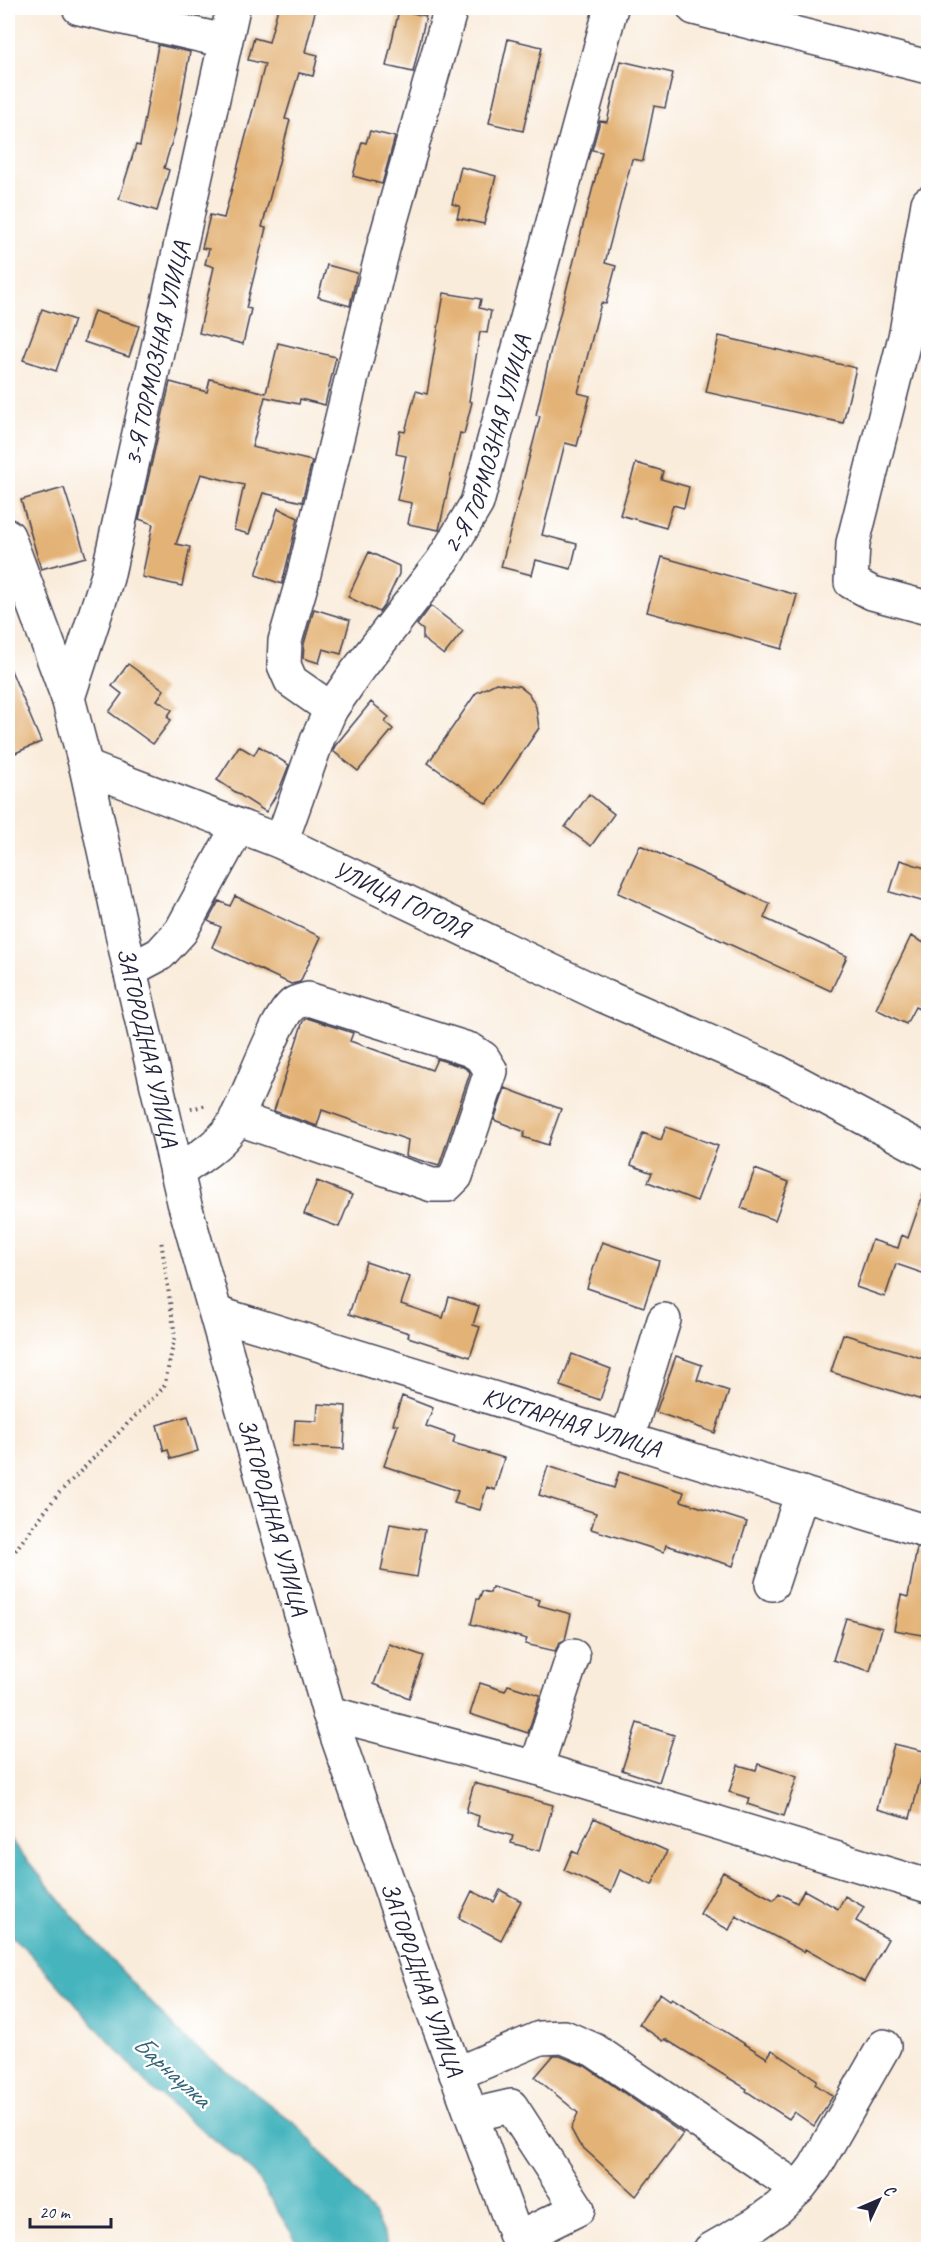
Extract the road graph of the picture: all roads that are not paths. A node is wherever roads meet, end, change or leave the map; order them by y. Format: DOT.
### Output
graph roads {
  1 [pos="79,8"];
  2 [pos="233,8"];
  3 [pos="451,8"];
  4 [pos="610,8"];
  5 [pos="694,8"];
  6 [pos="225,40"];
  7 [pos="928,67"];
  8 [pos="928,203"];
  9 [pos="917,336"];
  10 [pos="8,536"];
  11 [pos="928,608"];
  12 [pos="68,698"];
  13 [pos="331,709"];
  14 [pos="86,766"];
  15 [pos="238,827"];
  16 [pos="281,842"];
  17 [pos="130,970"];
  18 [pos="221,1111"];
  19 [pos="928,1152"];
  20 [pos="177,1173"];
  21 [pos="216,1313"];
  22 [pos="664,1320"];
  23 [pos="627,1440"];
  24 [pos="802,1493"];
  25 [pos="928,1532"];
  26 [pos="772,1584"];
  27 [pos="573,1656"];
  28 [pos="329,1713"];
  29 [pos="536,1768"];
  30 [pos="928,1886"];
  31 [pos="884,2046"];
  32 [pos="456,2074"];
  33 [pos="472,2115"];
  34 [pos="798,2189"];
  35 [pos="519,2244"];
  36 [pos="710,2250"];
  1 -- 6 [label="street"];
  2 -- 6 [label="street, 3-Я ТОРМОЗНАЯ УЛИЦА"];
  3 -- 13 [label="street"];
  4 -- 13 [label="street, 2-Я ТОРМОЗНАЯ УЛИЦА"];
  5 -- 7 [label="street"];
  6 -- 12 [label="street, 3-Я ТОРМОЗНАЯ УЛИЦА"];
  8 -- 9 [label="street"];
  9 -- 11 [label="street"];
  10 -- 12 [label="street"];
  12 -- 14 [label="street"];
  13 -- 16 [label="street, 2-Я ТОРМОЗНАЯ УЛИЦА"];
  14 -- 15 [label="street, УЛИЦА ГОГОЛЯ"];
  14 -- 17 [label="street, ЗАГОРОДНАЯ УЛИЦА"];
  15 -- 16 [label="street, УЛИЦА ГОГОЛЯ"];
  15 -- 17 [label="street"];
  16 -- 19 [label="street, УЛИЦА ГОГОЛЯ"];
  17 -- 20 [label="street, ЗАГОРОДНАЯ УЛИЦА"];
  18 -- 18 [label="street"];
  18 -- 20 [label="street"];
  20 -- 21 [label="street, ЗАГОРОДНАЯ УЛИЦА"];
  21 -- 23 [label="street, КУСТАРНАЯ УЛИЦА"];
  21 -- 28 [label="street, ЗАГОРОДНАЯ УЛИЦА"];
  22 -- 23 [label="street"];
  23 -- 24 [label="street, КУСТАРНАЯ УЛИЦА"];
  24 -- 25 [label="street, КУСТАРНАЯ УЛИЦА"];
  24 -- 26 [label="street"];
  27 -- 29 [label="street"];
  28 -- 29 [label="street"];
  28 -- 32 [label="street, ЗАГОРОДНАЯ УЛИЦА"];
  29 -- 30 [label="street"];
  31 -- 34 [label="street"];
  32 -- 33 [label="street, ЗАГОРОДНАЯ УЛИЦА"];
  32 -- 34 [label="street"];
  33 -- 35 [label="street, ЗАГОРОДНАЯ УЛИЦА"];
  33 -- 35 [label="street"];
  34 -- 36 [label="street"];
}
